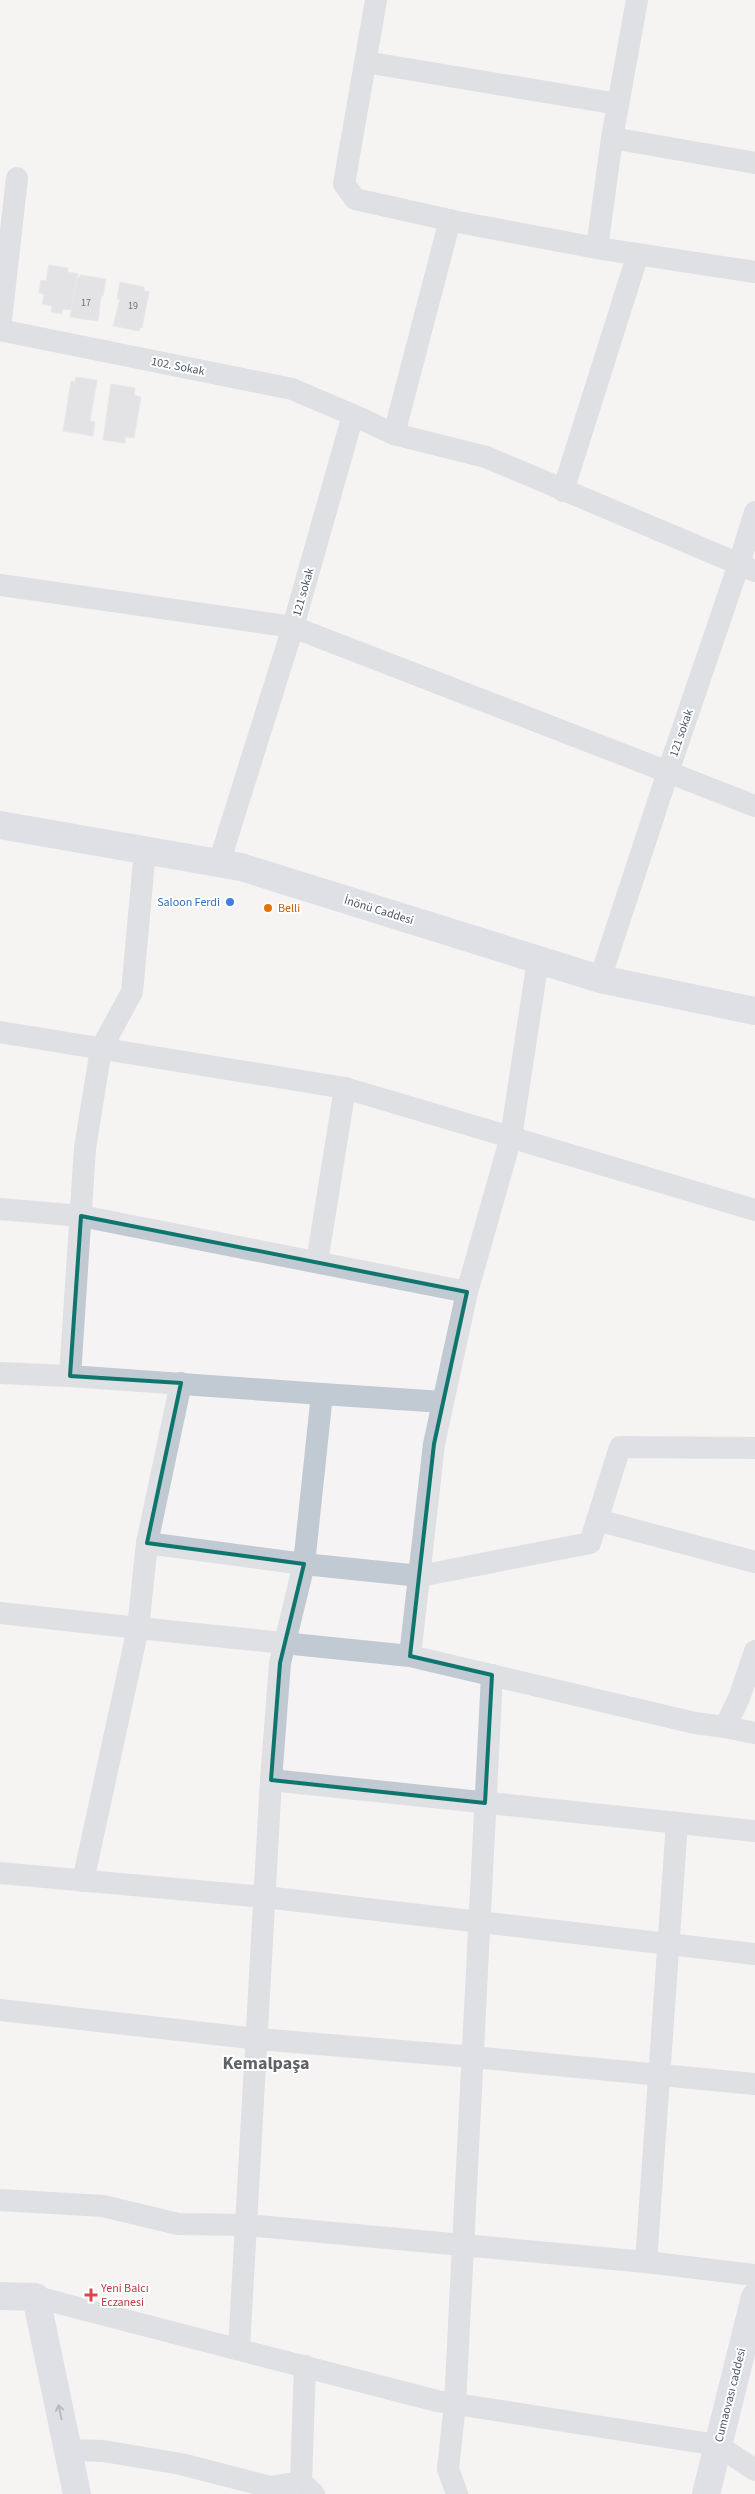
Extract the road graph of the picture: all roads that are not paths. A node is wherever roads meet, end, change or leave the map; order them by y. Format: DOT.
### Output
graph roads {
  1 [pos="376,0"];
  2 [pos="636,0"];
  3 [pos="365,62"];
  4 [pos="618,104"];
  5 [pos="612,138"];
  6 [pos="755,163"];
  7 [pos="17,178"];
  8 [pos="450,220"];
  9 [pos="597,248"];
  10 [pos="638,254"];
  11 [pos="755,272"];
  12 [pos="0,329"];
  13 [pos="353,415"];
  14 [pos="394,434"];
  15 [pos="563,491"];
  16 [pos="755,512"];
  17 [pos="747,567"];
  18 [pos="0,585"];
  19 [pos="293,627"];
  20 [pos="668,772"];
  21 [pos="755,806"];
  22 [pos="0,825"];
  23 [pos="145,850"];
  24 [pos="219,863"];
  25 [pos="538,960"];
  26 [pos="600,979"];
  27 [pos="755,1011"];
  28 [pos="0,1032"];
  29 [pos="101,1049"];
  30 [pos="345,1088"];
  31 [pos="512,1138"];
  32 [pos="0,1209"];
  33 [pos="755,1210"];
  34 [pos="81,1216"];
  35 [pos="317,1262"];
  36 [pos="467,1292"];
  37 [pos="0,1373"];
  38 [pos="70,1376"];
  39 [pos="181,1383"];
  40 [pos="322,1394"];
  41 [pos="443,1402"];
  42 [pos="755,1448"];
  43 [pos="598,1520"];
  44 [pos="148,1543"];
  45 [pos="755,1562"];
  46 [pos="304,1564"];
  47 [pos="420,1576"];
  48 [pos="0,1613"];
  49 [pos="138,1628"];
  50 [pos="285,1642"];
  51 [pos="755,1651"];
  52 [pos="410,1656"];
  53 [pos="492,1675"];
  54 [pos="725,1727"];
  55 [pos="755,1733"];
  56 [pos="271,1780"];
  57 [pos="485,1803"];
  58 [pos="677,1822"];
  59 [pos="755,1831"];
  60 [pos="0,1873"];
  61 [pos="83,1880"];
  62 [pos="265,1897"];
  63 [pos="480,1921"];
  64 [pos="669,1943"];
  65 [pos="755,1954"];
  66 [pos="0,2010"];
  67 [pos="258,2039"];
  68 [pos="473,2057"];
  69 [pos="659,2075"];
  70 [pos="755,2084"];
  71 [pos="0,2200"];
  72 [pos="247,2225"];
  73 [pos="463,2246"];
  74 [pos="646,2262"];
  75 [pos="755,2275"];
  76 [pos="0,2296"];
  77 [pos="36,2297"];
  78 [pos="755,2297"];
  79 [pos="239,2349"];
  80 [pos="305,2366"];
  81 [pos="455,2404"];
  82 [pos="717,2445"];
  83 [pos="68,2450"];
  84 [pos="755,2470"];
  85 [pos="308,2488"];
  86 [pos="78,2494"];
  87 [pos="457,2494"];
  88 [pos="706,2494"];
  1 -- 3 [label="street"];
  2 -- 4 [label="street"];
  3 -- 4 [label="street"];
  3 -- 8 [label="street"];
  4 -- 5 [label="street"];
  5 -- 6 [label="street"];
  5 -- 9 [label="street"];
  7 -- 12 [label="street"];
  8 -- 9 [label="street"];
  8 -- 14 [label="street"];
  9 -- 10 [label="street"];
  10 -- 11 [label="street"];
  10 -- 15 [label="street"];
  12 -- 13 [label="street, 102. Sokak"];
  13 -- 14 [label="street"];
  13 -- 19 [label="street, 121 sokak"];
  14 -- 15 [label="street"];
  15 -- 17 [label="street"];
  16 -- 17 [label="street, 121 sokak"];
  17 -- 20 [label="street, 121 sokak"];
  18 -- 19 [label="street"];
  19 -- 20 [label="street, 121 sokak"];
  19 -- 24 [label="street"];
  20 -- 21 [label="street"];
  20 -- 26 [label="street"];
  22 -- 23 [label="main road, İnönü Caddesi"];
  23 -- 24 [label="main road, İnönü Caddesi"];
  23 -- 29 [label="street"];
  24 -- 25 [label="main road, İnönü Caddesi"];
  25 -- 26 [label="main road, İnönü Caddesi"];
  25 -- 31 [label="street"];
  26 -- 27 [label="main road, İnönü Caddesi"];
  28 -- 29 [label="street"];
  29 -- 30 [label="street"];
  29 -- 34 [label="street"];
  30 -- 31 [label="street"];
  30 -- 35 [label="street"];
  31 -- 33 [label="street"];
  31 -- 36 [label="street"];
  32 -- 34 [label="street"];
  34 -- 35 [label="street"];
  34 -- 38 [label="street"];
  35 -- 36 [label="street"];
  36 -- 41 [label="street"];
  37 -- 38 [label="street"];
  38 -- 39 [label="street"];
  39 -- 40 [label="street"];
  39 -- 44 [label="street"];
  40 -- 41 [label="street"];
  40 -- 46 [label="street"];
  41 -- 47 [label="street"];
  42 -- 43 [label="street"];
  43 -- 45 [label="street"];
  43 -- 47 [label="street"];
  44 -- 46 [label="street"];
  44 -- 49 [label="street"];
  46 -- 47 [label="street"];
  46 -- 50 [label="street"];
  47 -- 52 [label="street"];
  48 -- 49 [label="street"];
  49 -- 50 [label="street"];
  49 -- 61 [label="street"];
  50 -- 52 [label="street"];
  50 -- 56 [label="street"];
  51 -- 54 [label="street"];
  52 -- 53 [label="street"];
  53 -- 54 [label="street"];
  53 -- 57 [label="street"];
  54 -- 55 [label="street"];
  56 -- 57 [label="street"];
  56 -- 62 [label="street"];
  57 -- 58 [label="street"];
  57 -- 63 [label="street"];
  58 -- 59 [label="street"];
  58 -- 64 [label="street"];
  60 -- 61 [label="street"];
  61 -- 62 [label="street"];
  62 -- 63 [label="street"];
  62 -- 67 [label="street"];
  63 -- 64 [label="street"];
  63 -- 68 [label="street"];
  64 -- 65 [label="street"];
  64 -- 69 [label="street"];
  66 -- 67 [label="street"];
  67 -- 68 [label="street"];
  67 -- 72 [label="street"];
  68 -- 69 [label="street"];
  68 -- 73 [label="street"];
  69 -- 70 [label="street"];
  69 -- 74 [label="street"];
  71 -- 72 [label="street"];
  72 -- 73 [label="street"];
  72 -- 79 [label="street"];
  73 -- 74 [label="street"];
  73 -- 81 [label="street"];
  74 -- 75 [label="street"];
  76 -- 77 [label="main road"];
  77 -- 79 [label="street"];
  83 -- 77 [label="main road, one-way"];
  78 -- 82 [label="main road, Cumaovası caddesi"];
  79 -- 80 [label="street"];
  80 -- 81 [label="street"];
  80 -- 85 [label="street"];
  81 -- 82 [label="street"];
  81 -- 87 [label="street"];
  82 -- 84 [label="street"];
  82 -- 88 [label="main road, Cumaovası caddesi"];
  83 -- 85 [label="street"];
  83 -- 86 [label="main road"];
}
